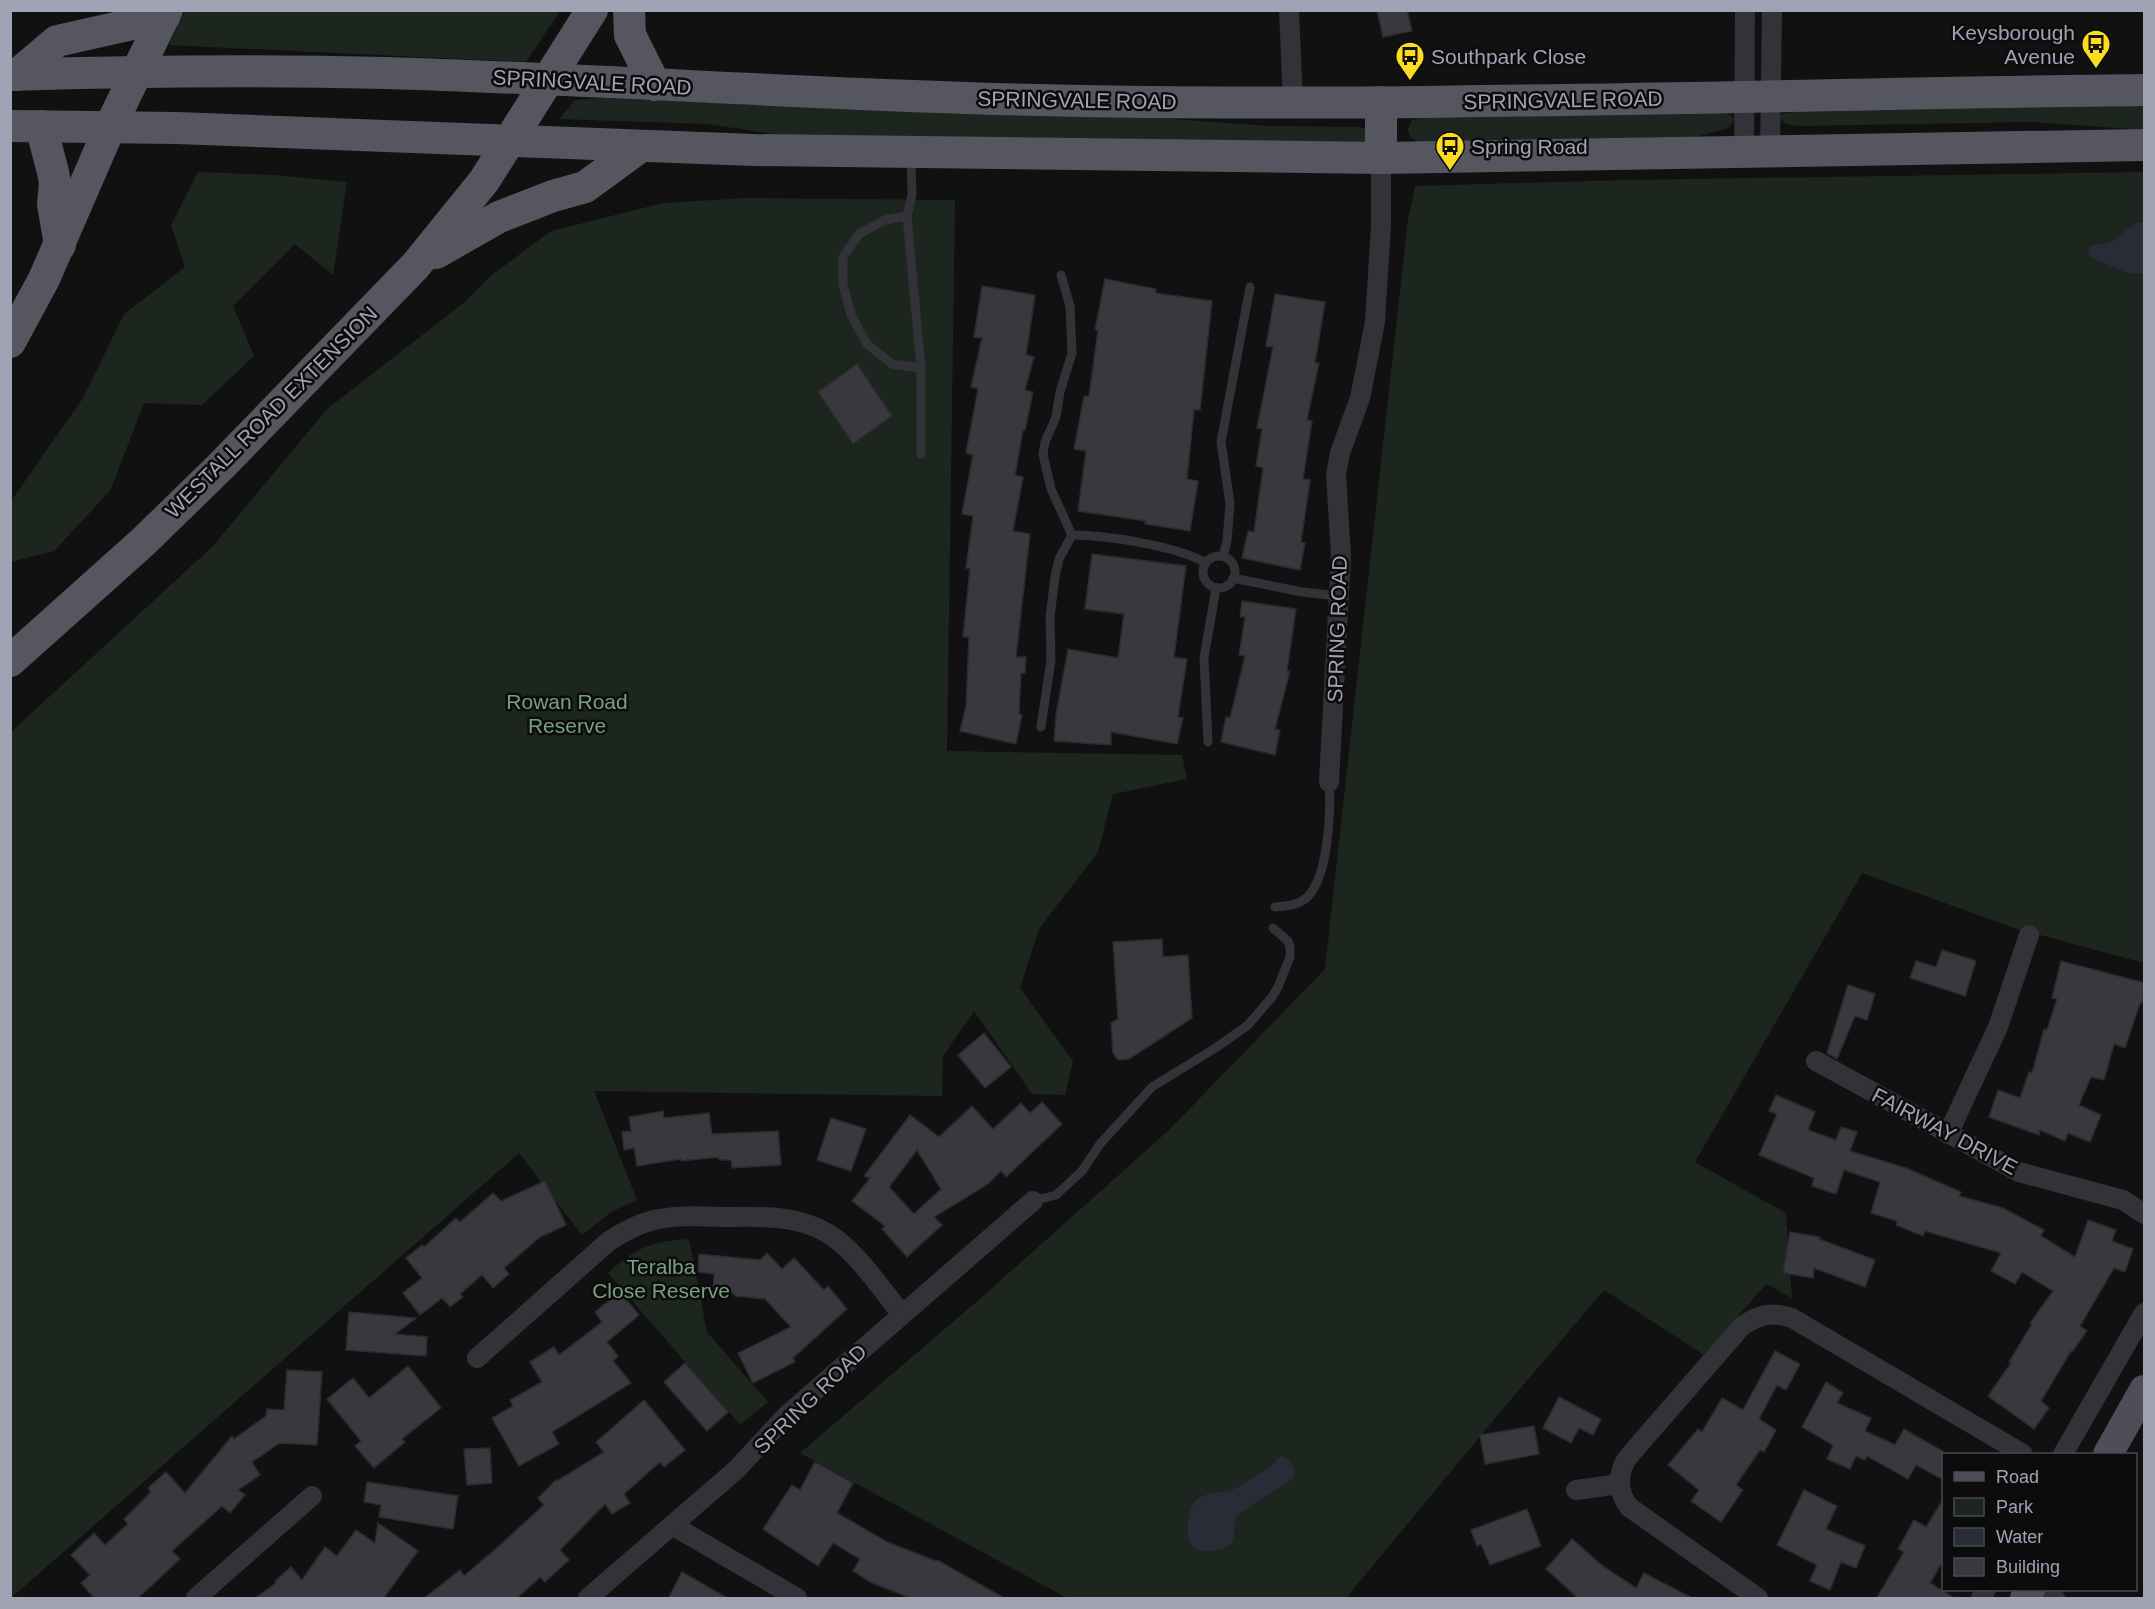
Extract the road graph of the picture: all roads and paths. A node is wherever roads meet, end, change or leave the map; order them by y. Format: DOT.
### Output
graph roads {
  1 [pos="592,10"];
  2 [pos="629,10"];
  3 [pos="1289,10"];
  4 [pos="1745,10"];
  5 [pos="1772,10"];
  6 [pos="166,14"];
  7 [pos="137,72"];
  8 [pos="14,75"];
  9 [pos="548,80"];
  10 [pos="655,85"];
  11 [pos="2145,90"];
  12 [pos="1757,96"];
  13 [pos="1293,102"];
  14 [pos="1381,102"];
  15 [pos="26,126"];
  16 [pos="110,127"];
  17 [pos="508,142"];
  18 [pos="2145,145"];
  19 [pos="641,146"];
  20 [pos="1757,151"];
  21 [pos="911,153"];
  22 [pos="1381,158"];
  23 [pos="907,216"];
  24 [pos="60,245"];
  25 [pos="416,265"];
  26 [pos="1061,275"];
  27 [pos="1250,287"];
  28 [pos="10,342"];
  29 [pos="921,368"];
  30 [pos="921,454"];
  31 [pos="1072,535"];
  32 [pos="1223,556"];
  33 [pos="1206,563"];
  34 [pos="1233,578"];
  35 [pos="1216,588"];
  36 [pos="1339,596"];
  37 [pos="10,661"];
  38 [pos="1041,727"];
  39 [pos="1208,742"];
  40 [pos="1329,782"];
  41 [pos="1275,907"];
  42 [pos="1273,928"];
  43 [pos="2029,935"];
  44 [pos="1816,1062"];
  45 [pos="1948,1134"];
  46 [pos="1033,1201"];
  47 [pos="2145,1214"];
  48 [pos="2145,1313"];
  49 [pos="902,1314"];
  50 [pos="477,1358"];
  51 [pos="2145,1390"];
  52 [pos="2020,1453"];
  53 [pos="2064,1453"];
  54 [pos="2109,1453"];
  55 [pos="1620,1484"];
  56 [pos="1576,1490"];
  57 [pos="312,1496"];
  58 [pos="672,1525"];
  59 [pos="2041,1591"];
  60 [pos="195,1599"];
  61 [pos="588,1599"];
  62 [pos="796,1599"];
  63 [pos="1758,1599"];
  64 [pos="2055,1599"];
  1 -- 9 [label="highway, WESTALL ROAD EXTENSION"];
  2 -- 10 [label="highway"];
  3 -- 13 [label="street"];
  4 -- 12 [label="street"];
  5 -- 12 [label="street"];
  6 -- 7 [label="highway"];
  6 -- 8 [label="highway"];
  7 -- 8 [label="highway, SPRINGVALE ROAD"];
  7 -- 9 [label="highway, SPRINGVALE ROAD"];
  7 -- 16 [label="highway"];
  9 -- 10 [label="highway, SPRINGVALE ROAD"];
  9 -- 17 [label="highway, WESTALL ROAD EXTENSION"];
  10 -- 13 [label="highway, SPRINGVALE ROAD"];
  11 -- 12 [label="highway, SPRINGVALE ROAD"];
  12 -- 14 [label="highway, SPRINGVALE ROAD"];
  12 -- 20 [label="street"];
  12 -- 20 [label="street"];
  13 -- 14 [label="highway, SPRINGVALE ROAD"];
  14 -- 22 [label="highway"];
  15 -- 16 [label="highway"];
  15 -- 24 [label="highway"];
  16 -- 17 [label="highway"];
  16 -- 24 [label="highway"];
  17 -- 19 [label="highway"];
  17 -- 25 [label="highway, WESTALL ROAD EXTENSION"];
  18 -- 20 [label="highway"];
  19 -- 21 [label="highway"];
  19 -- 25 [label="highway"];
  20 -- 22 [label="highway"];
  21 -- 22 [label="highway"];
  21 -- 23 [label="lane"];
  22 -- 36 [label="street, SPRING ROAD"];
  23 -- 29 [label="lane"];
  23 -- 29 [label="lane"];
  24 -- 28 [label="highway"];
  25 -- 37 [label="highway, WESTALL ROAD EXTENSION"];
  26 -- 31 [label="lane"];
  27 -- 32 [label="lane"];
  29 -- 30 [label="lane"];
  31 -- 33 [label="lane"];
  31 -- 38 [label="lane"];
  32 -- 33 [label="lane"];
  32 -- 34 [label="lane"];
  33 -- 35 [label="lane"];
  34 -- 35 [label="lane"];
  34 -- 36 [label="lane"];
  35 -- 39 [label="lane"];
  36 -- 40 [label="street, SPRING ROAD"];
  40 -- 41 [label="lane"];
  42 -- 46 [label="lane"];
  43 -- 45 [label="street"];
  44 -- 45 [label="street, FAIRWAY DRIVE"];
  45 -- 47 [label="street, FAIRWAY DRIVE"];
  46 -- 49 [label="street, SPRING ROAD"];
  48 -- 53 [label="street"];
  49 -- 50 [label="street"];
  49 -- 58 [label="street, SPRING ROAD"];
  51 -- 54 [label="main road"];
  52 -- 55 [label="street"];
  55 -- 56 [label="street"];
  55 -- 63 [label="street"];
  57 -- 60 [label="street"];
  58 -- 61 [label="street, SPRING ROAD"];
  58 -- 62 [label="street"];
  59 -- 64 [label="street"];
}
